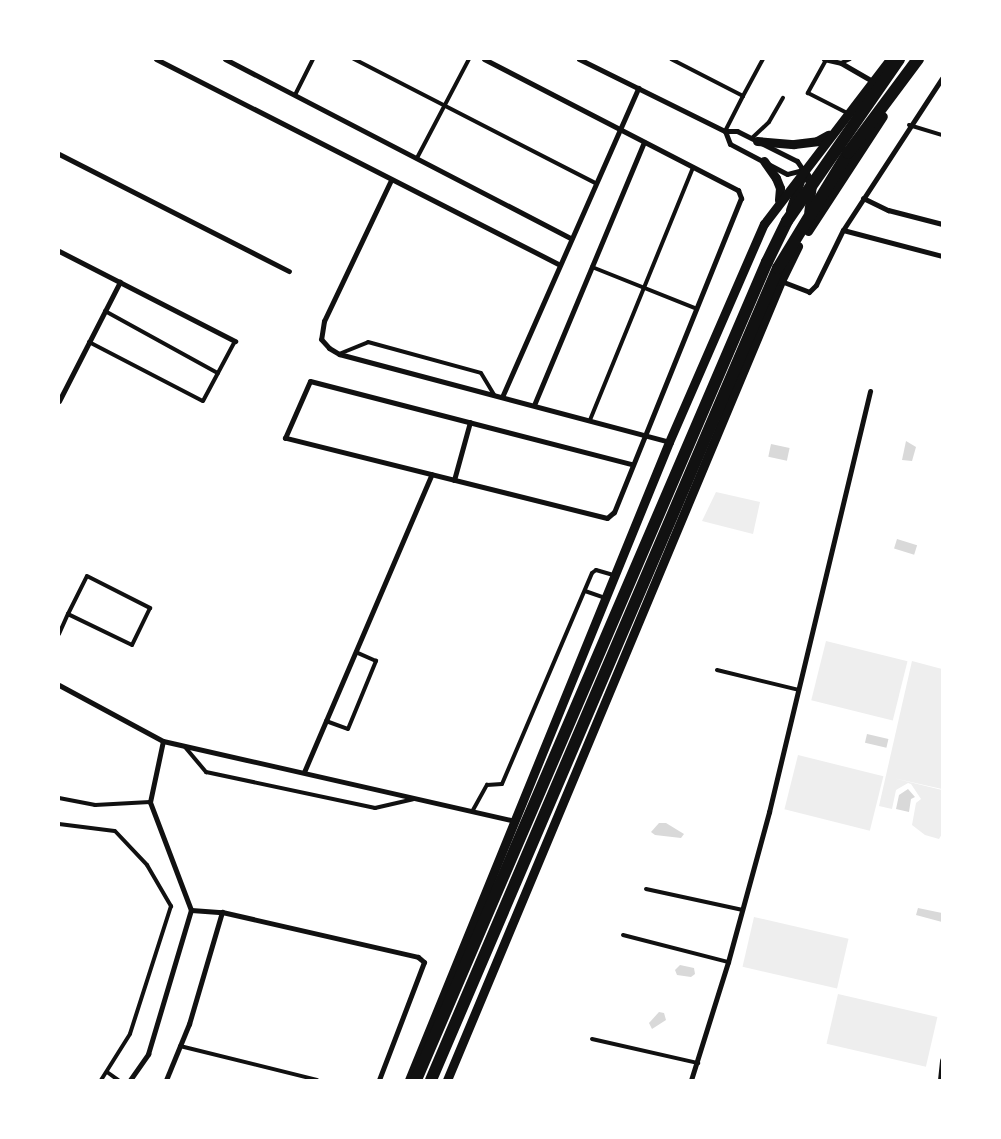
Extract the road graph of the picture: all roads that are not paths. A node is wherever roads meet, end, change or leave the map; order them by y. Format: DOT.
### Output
graph roads {
  1 [pos="156,59"];
  2 [pos="225,59"];
  3 [pos="313,59"];
  4 [pos="354,59"];
  5 [pos="469,59"];
  6 [pos="484,59"];
  7 [pos="579,59"];
  8 [pos="671,59"];
  9 [pos="763,59"];
  10 [pos="825,59"];
  11 [pos="850,59"];
  12 [pos="890,59"];
  13 [pos="899,59"];
  14 [pos="916,59"];
  15 [pos="924,59"];
  16 [pos="841,63"];
  17 [pos="942,78"];
  18 [pos="872,81"];
  19 [pos="638,88"];
  20 [pos="295,95"];
  21 [pos="743,96"];
  22 [pos="783,98"];
  23 [pos="445,105"];
  24 [pos="847,113"];
  25 [pos="909,125"];
  26 [pos="619,129"];
  27 [pos="725,131"];
  28 [pos="832,133"];
  29 [pos="942,135"];
  30 [pos="754,139"];
  31 [pos="644,142"];
  32 [pos="59,154"];
  33 [pos="417,158"];
  34 [pos="764,161"];
  35 [pos="693,167"];
  36 [pos="803,170"];
  37 [pos="391,180"];
  38 [pos="595,183"];
  39 [pos="863,198"];
  40 [pos="778,202"];
  41 [pos="942,224"];
  42 [pos="843,230"];
  43 [pos="571,238"];
  44 [pos="59,251"];
  45 [pos="794,252"];
  46 [pos="942,256"];
  47 [pos="560,265"];
  48 [pos="592,267"];
  49 [pos="289,271"];
  50 [pos="781,281"];
  51 [pos="120,282"];
  52 [pos="644,288"];
  53 [pos="698,309"];
  54 [pos="105,311"];
  55 [pos="235,341"];
  56 [pos="89,342"];
  57 [pos="339,354"];
  58 [pos="218,373"];
  59 [pos="870,391"];
  60 [pos="494,394"];
  61 [pos="502,396"];
  62 [pos="59,401"];
  63 [pos="534,405"];
  64 [pos="590,420"];
  65 [pos="470,422"];
  66 [pos="647,436"];
  67 [pos="669,442"];
  68 [pos="632,464"];
  69 [pos="432,474"];
  70 [pos="454,480"];
  71 [pos="616,576"];
  72 [pos="585,591"];
  73 [pos="608,598"];
  74 [pos="68,614"];
  75 [pos="59,634"];
  76 [pos="356,652"];
  77 [pos="717,670"];
  78 [pos="59,684"];
  79 [pos="799,690"];
  80 [pos="326,721"];
  81 [pos="163,741"];
  82 [pos="185,746"];
  83 [pos="582,756"];
  84 [pos="304,772"];
  85 [pos="59,798"];
  86 [pos="418,798"];
  87 [pos="150,802"];
  88 [pos="473,810"];
  89 [pos="513,821"];
  90 [pos="59,824"];
  91 [pos="527,826"];
  92 [pos="539,830"];
  93 [pos="646,889"];
  94 [pos="523,899"];
  95 [pos="191,910"];
  96 [pos="743,910"];
  97 [pos="222,912"];
  98 [pos="622,935"];
  99 [pos="728,962"];
  100 [pos="592,1039"];
  101 [pos="180,1046"];
  102 [pos="942,1060"];
  103 [pos="698,1063"];
  104 [pos="107,1072"];
  105 [pos="101,1080"];
  106 [pos="118,1080"];
  107 [pos="130,1080"];
  108 [pos="166,1080"];
  109 [pos="317,1080"];
  110 [pos="379,1080"];
  111 [pos="409,1080"];
  112 [pos="416,1080"];
  113 [pos="421,1080"];
  114 [pos="431,1080"];
  115 [pos="447,1080"];
  116 [pos="691,1080"];
  117 [pos="940,1080"];
  1 -- 37 [label="street"];
  2 -- 20 [label="street"];
  3 -- 20 [label="lane"];
  4 -- 23 [label="lane"];
  5 -- 23 [label="lane"];
  6 -- 26 [label="street"];
  7 -- 19 [label="street"];
  8 -- 21 [label="lane"];
  9 -- 21 [label="lane"];
  10 -- 16 [label="street"];
  10 -- 24 [label="lane"];
  11 -- 16 [label="lane"];
  12 -- 18 [label="street"];
  13 -- 112 [label="highway"];
  14 -- 36 [label="street"];
  14 -- 114 [label="highway"];
  15 -- 45 [label="street"];
  16 -- 18 [label="street"];
  17 -- 25 [label="street"];
  18 -- 24 [label="street"];
  19 -- 26 [label="street"];
  19 -- 27 [label="street"];
  20 -- 33 [label="street"];
  21 -- 27 [label="lane"];
  22 -- 30 [label="lane"];
  23 -- 33 [label="lane"];
  23 -- 38 [label="lane"];
  24 -- 28 [label="street"];
  25 -- 29 [label="lane"];
  25 -- 39 [label="street"];
  26 -- 31 [label="street"];
  26 -- 38 [label="street"];
  27 -- 30 [label="street"];
  27 -- 34 [label="street"];
  28 -- 30 [label="street"];
  28 -- 36 [label="street"];
  30 -- 36 [label="street"];
  31 -- 35 [label="street"];
  31 -- 48 [label="street"];
  32 -- 49 [label="street"];
  33 -- 43 [label="street"];
  34 -- 36 [label="street"];
  34 -- 40 [label="street"];
  35 -- 52 [label="lane"];
  35 -- 53 [label="street"];
  36 -- 40 [label="street"];
  36 -- 45 [label="street"];
  36 -- 91 [label="street"];
  37 -- 47 [label="street"];
  37 -- 57 [label="street"];
  38 -- 43 [label="street"];
  39 -- 41 [label="street"];
  39 -- 42 [label="street"];
  40 -- 67 [label="street"];
  42 -- 46 [label="street"];
  42 -- 50 [label="street"];
  43 -- 47 [label="street"];
  44 -- 51 [label="street"];
  45 -- 50 [label="street"];
  47 -- 61 [label="street"];
  48 -- 52 [label="lane"];
  48 -- 63 [label="street"];
  50 -- 83 [label="street"];
  51 -- 54 [label="street"];
  51 -- 55 [label="street"];
  52 -- 53 [label="lane"];
  52 -- 64 [label="lane"];
  53 -- 66 [label="street"];
  54 -- 56 [label="street"];
  54 -- 58 [label="lane"];
  55 -- 58 [label="lane"];
  56 -- 58 [label="lane"];
  56 -- 62 [label="street"];
  57 -- 60 [label="street"];
  57 -- 60 [label="lane"];
  59 -- 79 [label="street"];
  60 -- 61 [label="street"];
  61 -- 63 [label="street"];
  63 -- 64 [label="street"];
  64 -- 66 [label="street"];
  65 -- 68 [label="street"];
  65 -- 69 [label="street"];
  65 -- 70 [label="street"];
  66 -- 67 [label="street"];
  66 -- 68 [label="street"];
  67 -- 71 [label="street"];
  68 -- 70 [label="street"];
  69 -- 70 [label="street"];
  69 -- 76 [label="street"];
  71 -- 72 [label="lane"];
  71 -- 73 [label="street"];
  72 -- 73 [label="lane"];
  72 -- 88 [label="lane"];
  73 -- 89 [label="street"];
  74 -- 74 [label="lane"];
  74 -- 75 [label="lane"];
  76 -- 80 [label="street"];
  76 -- 80 [label="lane"];
  77 -- 79 [label="lane"];
  78 -- 81 [label="street"];
  79 -- 96 [label="street"];
  80 -- 84 [label="street"];
  81 -- 82 [label="street"];
  81 -- 87 [label="street"];
  82 -- 84 [label="street"];
  82 -- 86 [label="lane"];
  83 -- 92 [label="street"];
  83 -- 94 [label="street"];
  84 -- 86 [label="street"];
  85 -- 87 [label="lane"];
  86 -- 88 [label="street"];
  87 -- 95 [label="street"];
  88 -- 89 [label="street"];
  89 -- 91 [label="street"];
  89 -- 111 [label="street"];
  90 -- 104 [label="lane"];
  91 -- 92 [label="street"];
  91 -- 113 [label="street"];
  92 -- 94 [label="street"];
  93 -- 96 [label="lane"];
  94 -- 115 [label="street"];
  95 -- 97 [label="street"];
  95 -- 107 [label="street"];
  96 -- 99 [label="street"];
  97 -- 101 [label="street"];
  97 -- 110 [label="street"];
  98 -- 99 [label="lane"];
  99 -- 103 [label="street"];
  100 -- 103 [label="lane"];
  101 -- 108 [label="street"];
  101 -- 109 [label="lane"];
  102 -- 117 [label="street"];
  103 -- 116 [label="street"];
  104 -- 105 [label="lane"];
  104 -- 106 [label="lane"];
}
